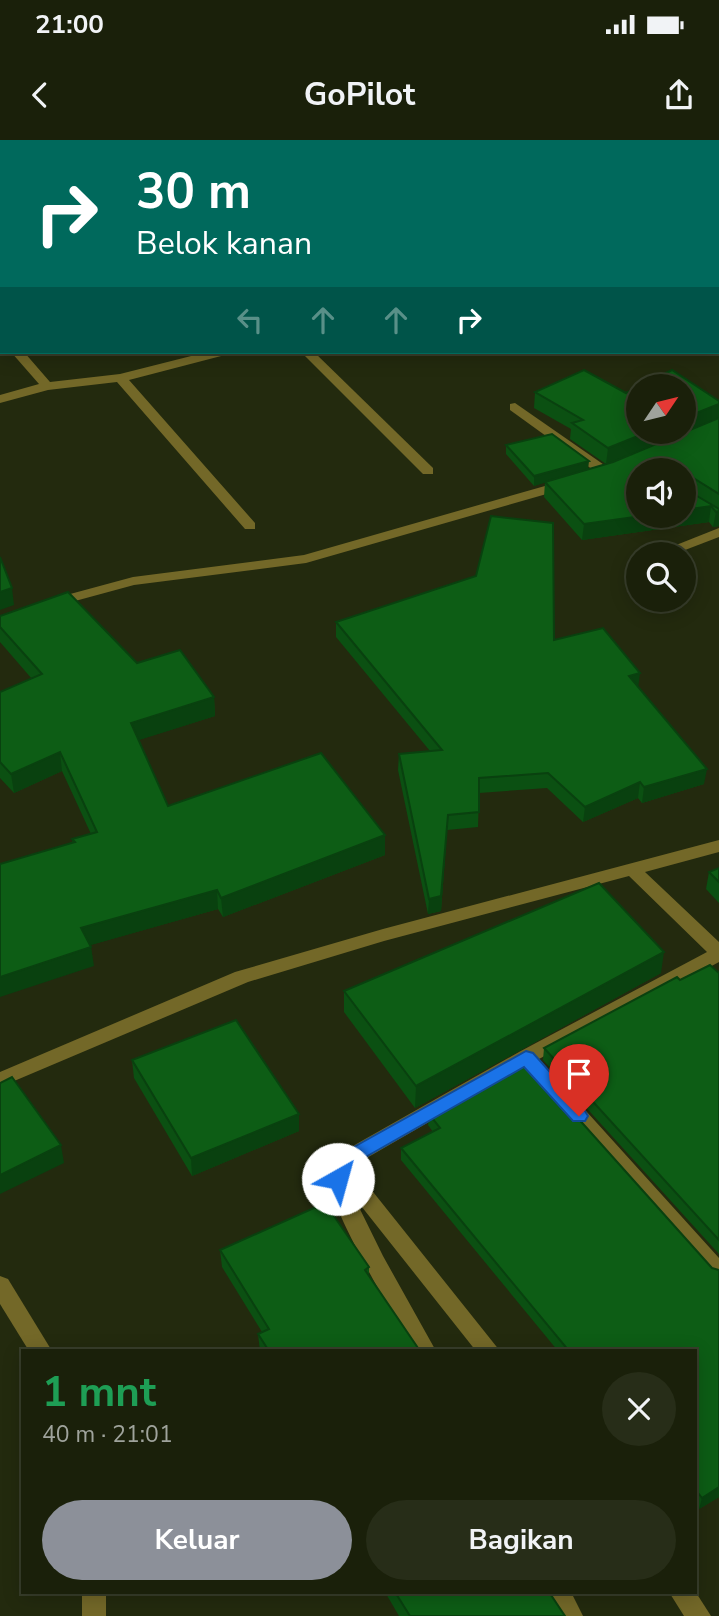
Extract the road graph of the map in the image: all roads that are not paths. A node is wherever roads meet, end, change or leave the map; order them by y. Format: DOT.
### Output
graph roads {
  1 [pos="19,354"];
  2 [pos="213,354"];
  3 [pos="309,354"];
  4 [pos="120,378"];
  5 [pos="47,386"];
  6 [pos="0,399"];
  7 [pos="515,407"];
  8 [pos="623,465"];
  9 [pos="429,471"];
  10 [pos="593,476"];
  11 [pos="250,526"];
  12 [pos="719,532"];
  13 [pos="692,542"];
  14 [pos="39,608"];
  15 [pos="719,846"];
  16 [pos="632,869"];
  17 [pos="719,954"];
  18 [pos="526,1057"];
  19 [pos="0,1080"];
  20 [pos="342,1167"];
  21 [pos="719,1272"];
  22 [pos="0,1285"];
  23 [pos="40,1349"];
  24 [pos="424,1349"];
  25 [pos="487,1349"];
  26 [pos="94,1594"];
  27 [pos="559,1594"];
  28 [pos="682,1594"];
  29 [pos="94,1616"];
  30 [pos="571,1616"];
  31 [pos="699,1616"];
  1 -- 5 [label="street"];
  2 -- 4 [label="street"];
  3 -- 9 [label="street"];
  4 -- 5 [label="street"];
  4 -- 11 [label="street"];
  5 -- 6 [label="street"];
  7 -- 10 [label="street"];
  8 -- 10 [label="street"];
  10 -- 14 [label="street"];
  12 -- 13 [label="street"];
  15 -- 16 [label="street"];
  16 -- 17 [label="street"];
  16 -- 19 [label="street"];
  17 -- 18 [label="street"];
  18 -- 20 [label="street"];
  18 -- 21 [label="street"];
  20 -- 24 [label="street"];
  20 -- 25 [label="street"];
  22 -- 23 [label="street"];
  26 -- 29 [label="street"];
  27 -- 30 [label="street"];
  28 -- 31 [label="street"];
}
